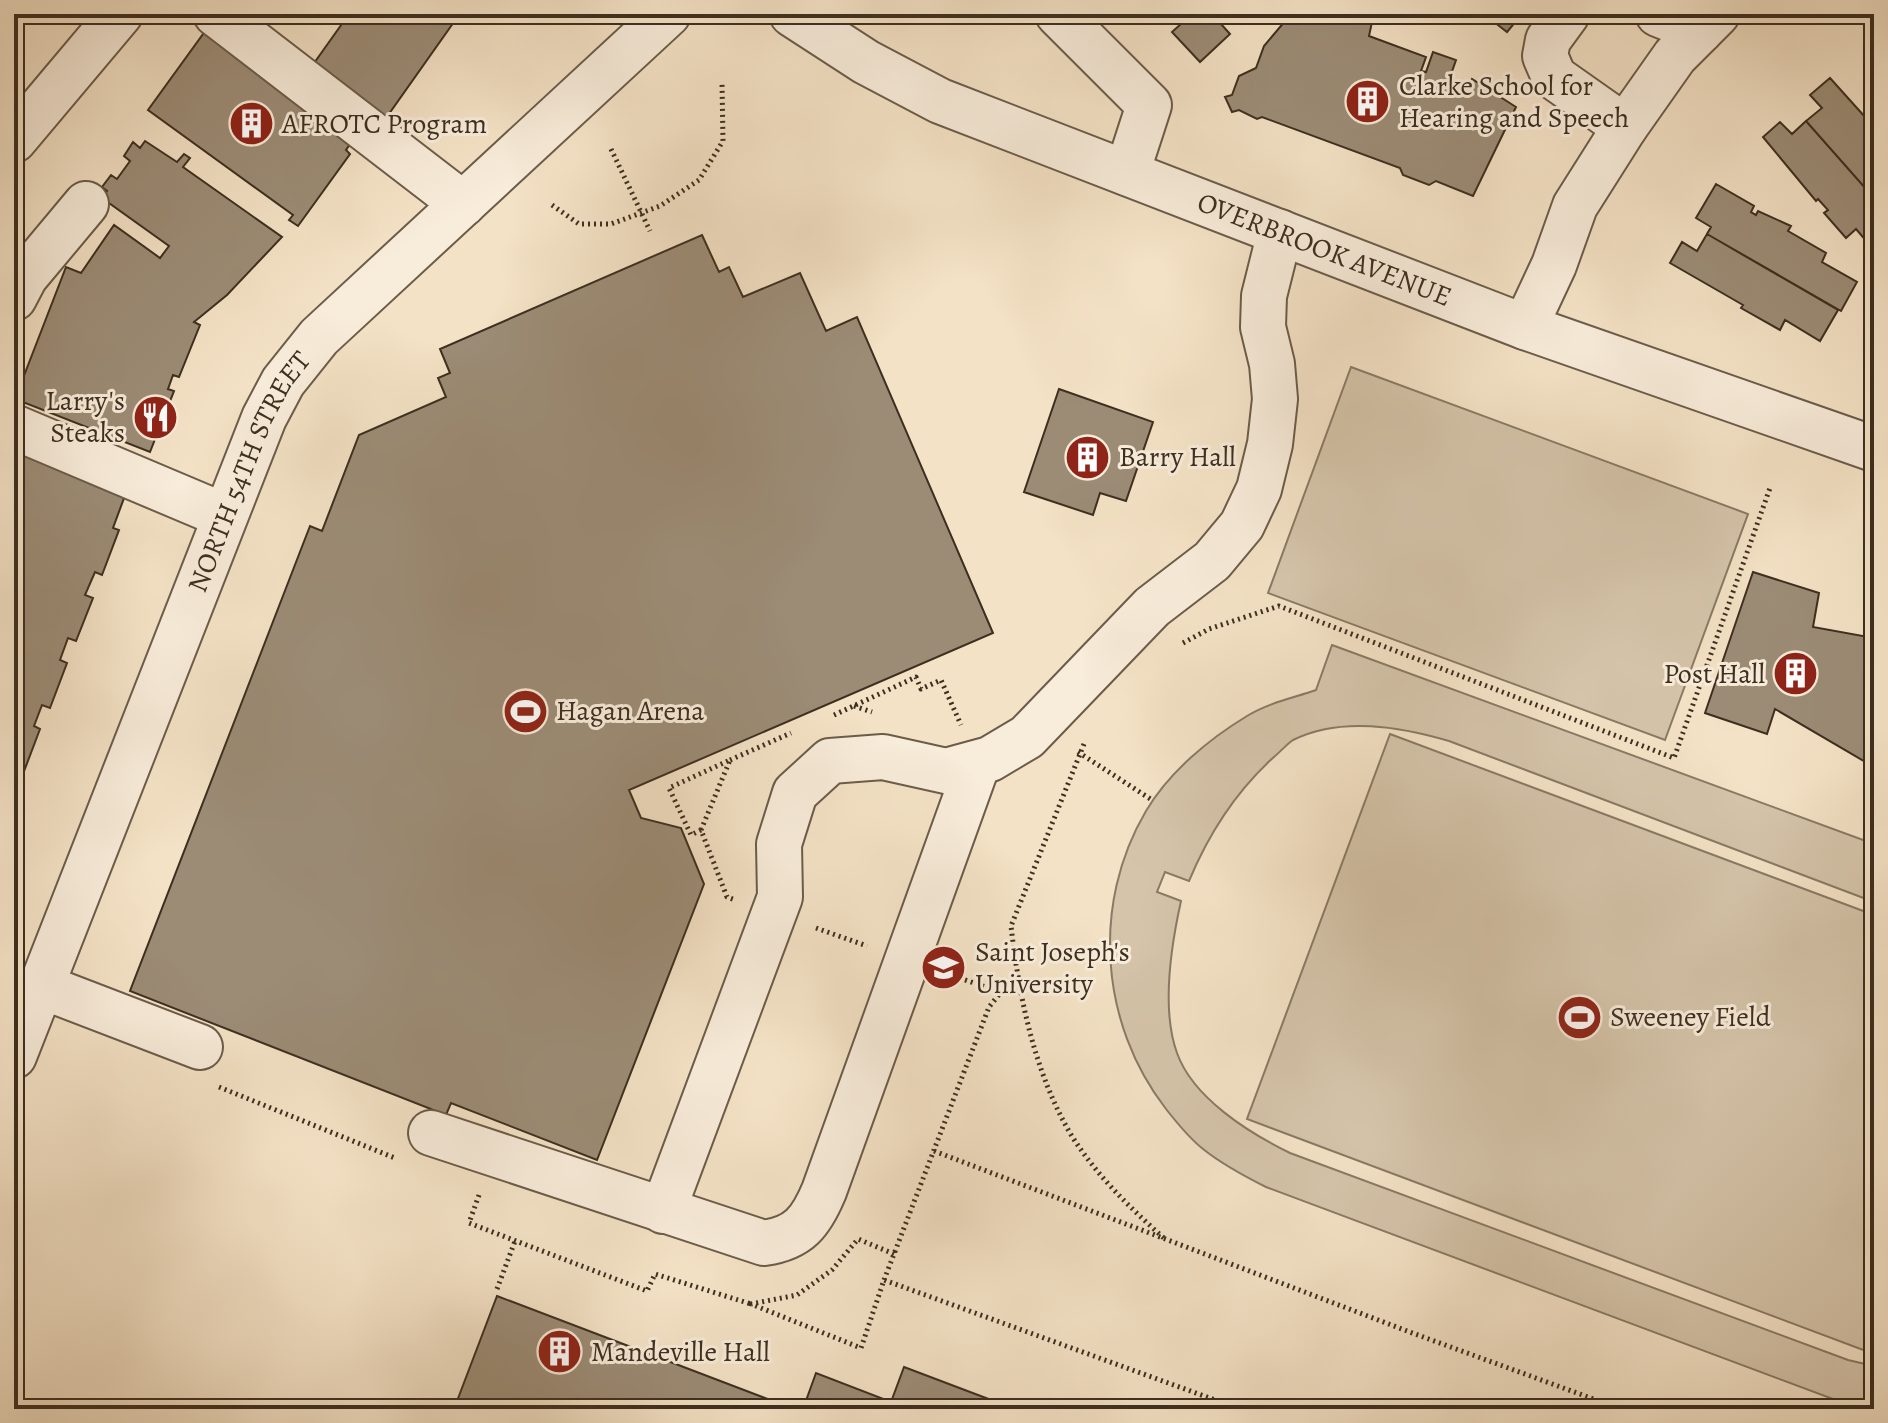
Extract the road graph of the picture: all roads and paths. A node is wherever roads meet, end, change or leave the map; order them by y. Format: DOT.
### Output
graph roads {
  1 [pos="120,14"];
  2 [pos="216,14"];
  3 [pos="668,14"];
  4 [pos="792,14"];
  5 [pos="1058,14"];
  6 [pos="1567,14"];
  7 [pos="1658,14"];
  8 [pos="1708,22"];
  9 [pos="722,82"];
  10 [pos="1625,127"];
  11 [pos="14,140"];
  12 [pos="611,149"];
  13 [pos="1127,173"];
  14 [pos="86,204"];
  15 [pos="463,204"];
  16 [pos="552,205"];
  17 [pos="641,213"];
  18 [pos="650,231"];
  19 [pos="1280,232"];
  20 [pos="14,298"];
  21 [pos="1525,327"];
  22 [pos="14,427"];
  23 [pos="1871,439"];
  24 [pos="1770,488"];
  25 [pos="225,516"];
  26 [pos="1180,644"];
  27 [pos="1089,736"];
  28 [pos="1027,737"];
  29 [pos="1080,753"];
  30 [pos="978,763"];
  31 [pos="1152,800"];
  32 [pos="1020,981"];
  33 [pos="41,986"];
  34 [pos="200,1047"];
  35 [pos="14,1056"];
  36 [pos="431,1133"];
  37 [pos="934,1151"];
  38 [pos="663,1211"];
  39 [pos="1165,1239"];
  40 [pos="515,1241"];
  41 [pos="894,1254"];
  42 [pos="884,1280"];
  43 [pos="497,1289"];
  44 [pos="1597,1400"];
  45 [pos="1240,1409"];
  46 [pos="1585,1409"];
  47 [pos="1621,1409"];
  1 -- 11 [label="street"];
  2 -- 15 [label="street"];
  3 -- 15 [label="street, NORTH 54TH STREET"];
  4 -- 13 [label="street, OVERBROOK AVENUE"];
  5 -- 13 [label="street"];
  6 -- 10 [label="street"];
  7 -- 8 [label="street"];
  8 -- 10 [label="street"];
  9 -- 17 [label="path"];
  10 -- 21 [label="street"];
  12 -- 17 [label="path"];
  13 -- 19 [label="street, OVERBROOK AVENUE"];
  14 -- 20 [label="street"];
  15 -- 25 [label="street, NORTH 54TH STREET"];
  16 -- 17 [label="path"];
  17 -- 18 [label="path"];
  19 -- 21 [label="street, OVERBROOK AVENUE"];
  19 -- 28 [label="street"];
  21 -- 23 [label="street, OVERBROOK AVENUE"];
  22 -- 25 [label="street"];
  24 -- 26 [label="path"];
  25 -- 33 [label="street, NORTH 54TH STREET"];
  27 -- 29 [label="path"];
  28 -- 29 [label="path"];
  28 -- 30 [label="street"];
  29 -- 31 [label="path"];
  29 -- 32 [label="path"];
  30 -- 38 [label="street"];
  30 -- 38 [label="street"];
  32 -- 37 [label="path"];
  32 -- 39 [label="path"];
  33 -- 34 [label="street"];
  33 -- 35 [label="street, NORTH 54TH STREET"];
  36 -- 38 [label="street"];
  37 -- 39 [label="path"];
  37 -- 41 [label="path"];
  39 -- 44 [label="path"];
  40 -- 43 [label="path"];
  41 -- 42 [label="path"];
  41 -- 42 [label="path"];
  42 -- 45 [label="path"];
  44 -- 46 [label="path"];
  44 -- 47 [label="path"];
}
